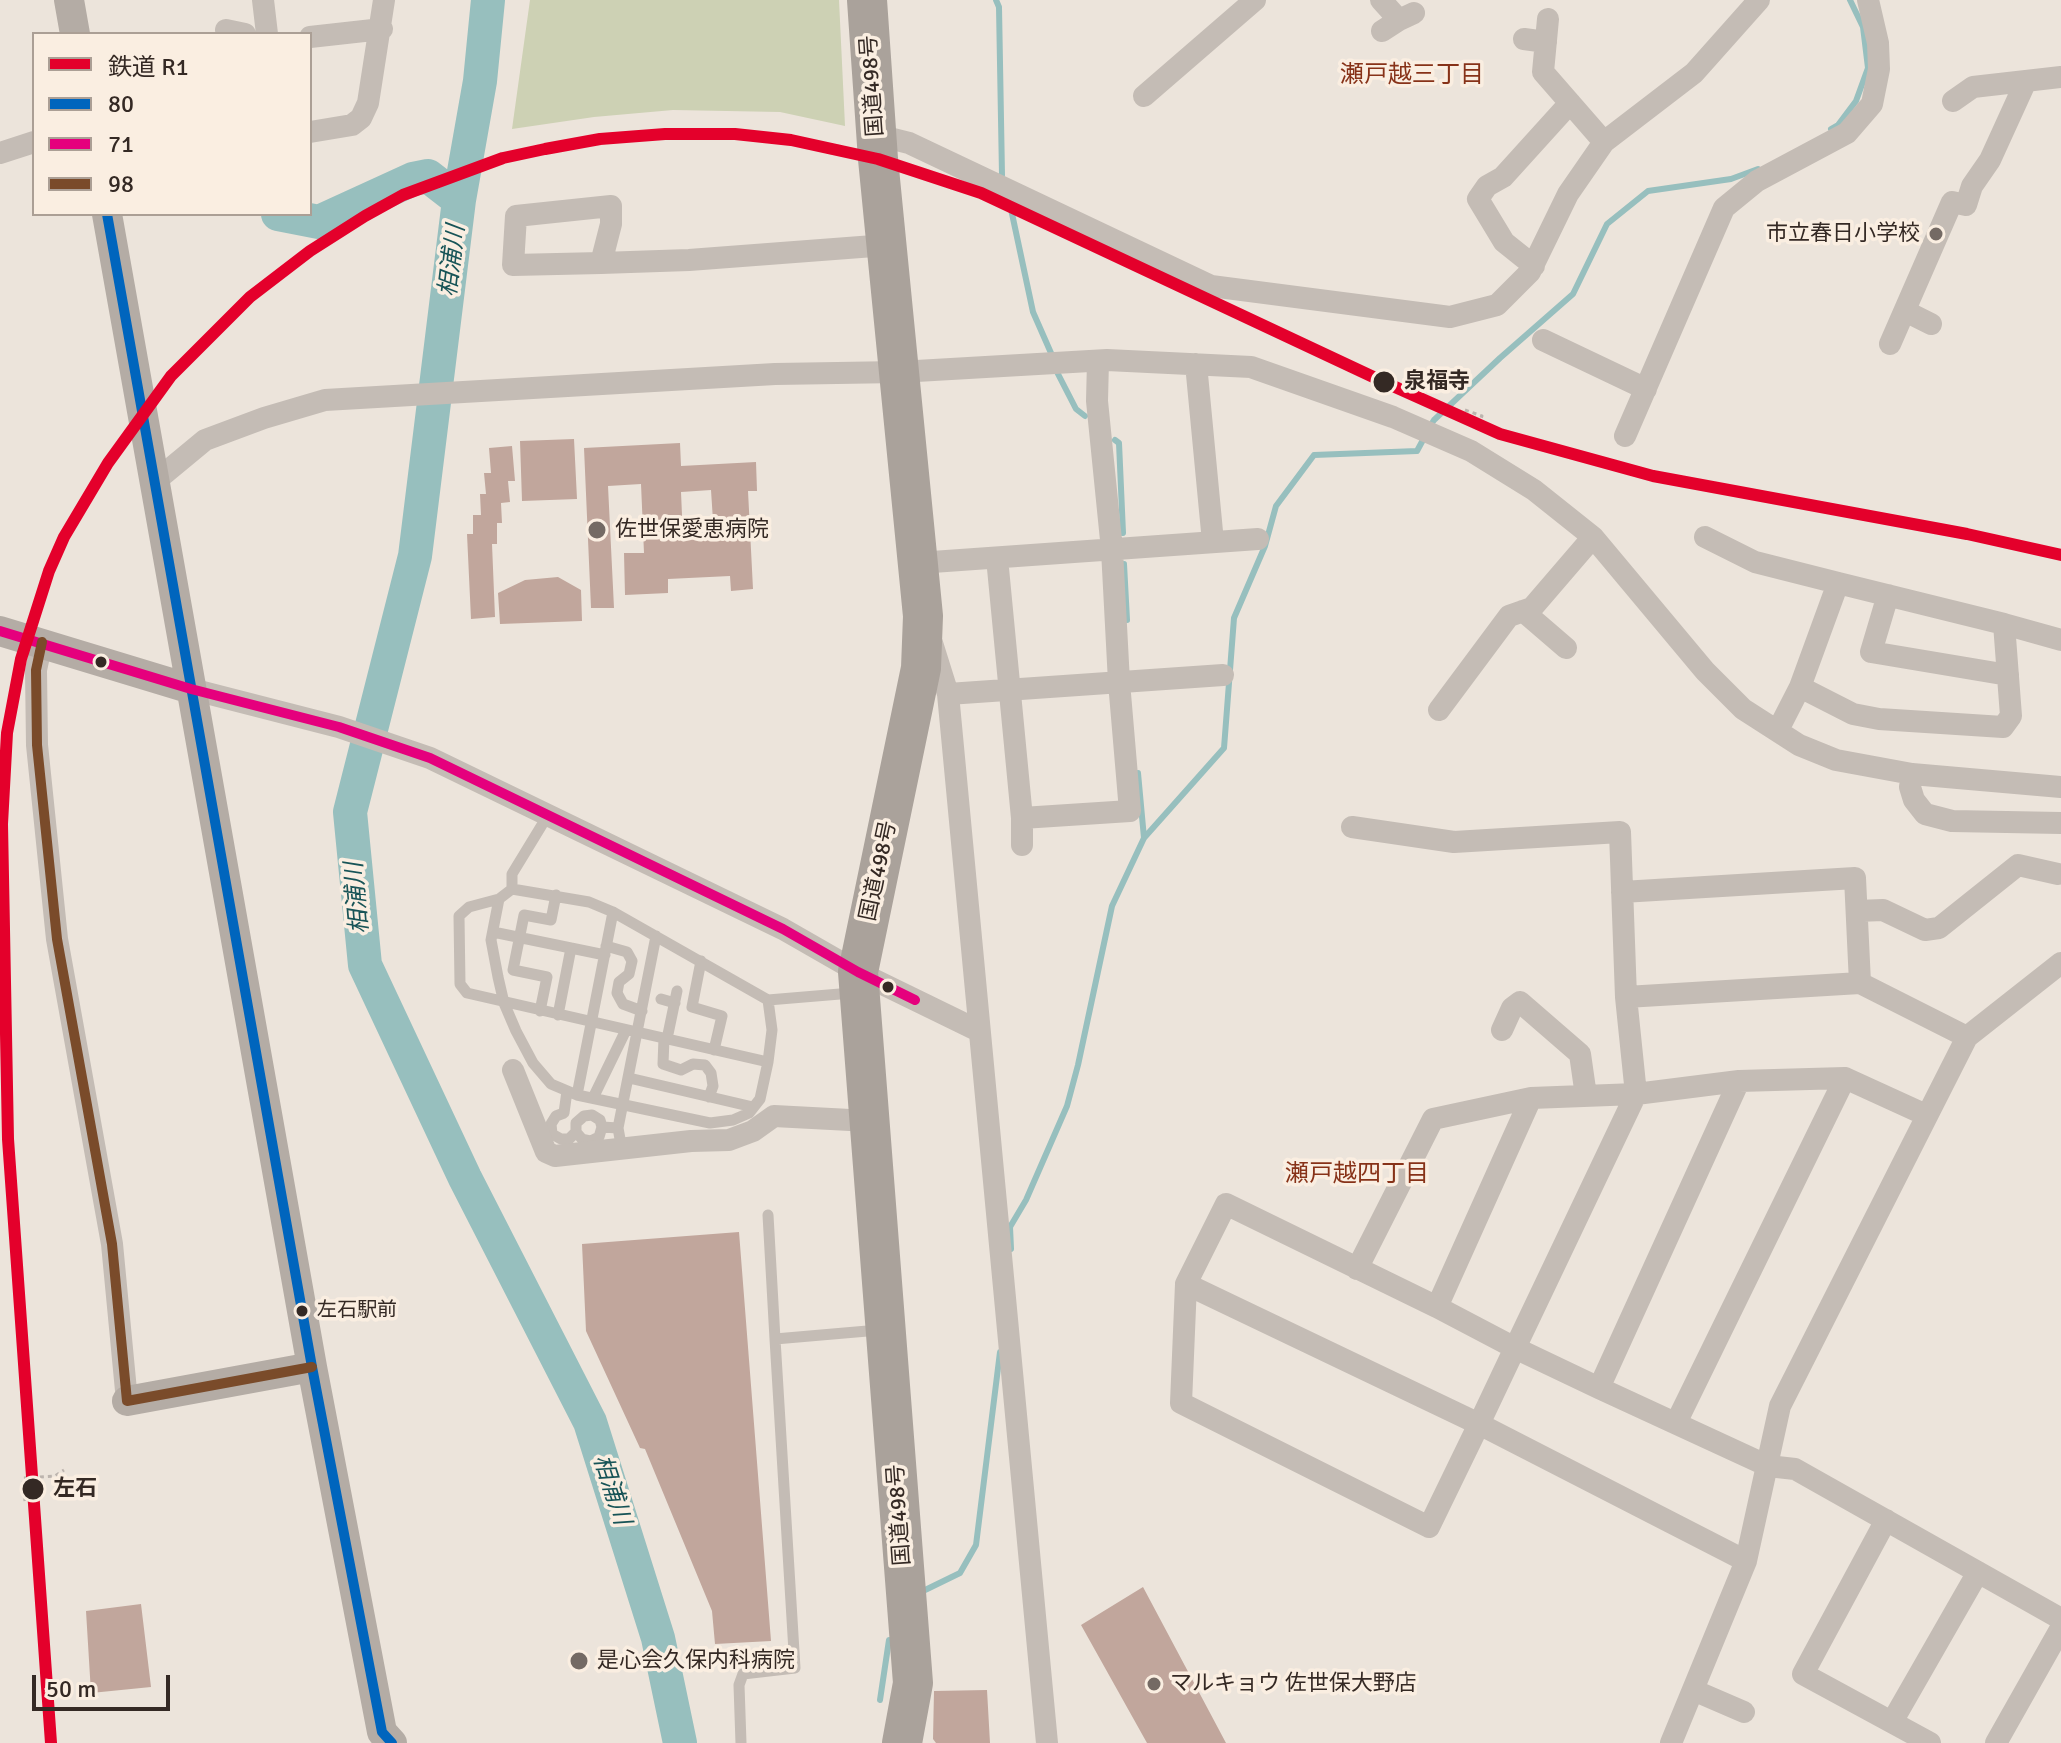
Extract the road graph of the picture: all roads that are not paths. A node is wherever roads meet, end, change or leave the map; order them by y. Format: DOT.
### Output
graph roads {
  1 [pos="69,0"];
  2 [pos="263,0"];
  3 [pos="384,0"];
  4 [pos="867,0"];
  5 [pos="1255,0"];
  6 [pos="1381,0"];
  7 [pos="1759,0"];
  8 [pos="1868,0"];
  9 [pos="1398,21"];
  10 [pos="382,29"];
  11 [pos="75,32"];
  12 [pos="267,32"];
  13 [pos="1539,34"];
  14 [pos="312,37"];
  15 [pos="2061,77"];
  16 [pos="2026,81"];
  17 [pos="1144,96"];
  18 [pos="1953,101"];
  19 [pos="1570,103"];
  20 [pos="312,132"];
  21 [pos="877,135"];
  22 [pos="1604,142"];
  23 [pos="32,143"];
  24 [pos="0,153"];
  25 [pos="107,216"];
  26 [pos="887,245"];
  27 [pos="601,263"];
  28 [pos="1534,266"];
  29 [pos="1905,311"];
  30 [pos="1931,324"];
  31 [pos="1543,340"];
  32 [pos="1890,344"];
  33 [pos="1098,361"];
  34 [pos="1196,364"];
  35 [pos="899,372"];
  36 [pos="1646,389"];
  37 [pos="1625,436"];
  38 [pos="153,483"];
  39 [pos="1593,537"];
  40 [pos="1705,537"];
  41 [pos="1258,539"];
  42 [pos="1213,542"];
  43 [pos="1112,550"];
  44 [pos="997,558"];
  45 [pos="918,563"];
  46 [pos="1838,583"];
  47 [pos="1888,595"];
  48 [pos="1523,611"];
  49 [pos="923,616"];
  50 [pos="2004,624"];
  51 [pos="0,631"];
  52 [pos="2061,640"];
  53 [pos="42,642"];
  54 [pos="1566,648"];
  55 [pos="1223,675"];
  56 [pos="2008,675"];
  57 [pos="1119,682"];
  58 [pos="1800,687"];
  59 [pos="191,689"];
  60 [pos="1009,690"];
  61 [pos="948,694"];
  62 [pos="1439,710"];
  63 [pos="1778,730"];
  64 [pos="1912,774"];
  65 [pos="2061,787"];
  66 [pos="548,815"];
  67 [pos="1022,818"];
  68 [pos="2061,823"];
  69 [pos="1352,827"];
  70 [pos="1022,845"];
  71 [pos="2058,874"];
  72 [pos="512,889"];
  73 [pos="1622,892"];
  74 [pos="556,895"];
  75 [pos="499,899"];
  76 [pos="1857,911"];
  77 [pos="613,912"];
  78 [pos="493,932"];
  79 [pos="656,936"];
  80 [pos="520,937"];
  81 [pos="571,948"];
  82 [pos="606,950"];
  83 [pos="701,961"];
  84 [pos="2061,963"];
  85 [pos="858,982"];
  86 [pos="1860,983"];
  87 [pos="1626,997"];
  88 [pos="661,999"];
  89 [pos="768,1000"];
  90 [pos="504,1003"];
  91 [pos="540,1011"];
  92 [pos="642,1011"];
  93 [pos="558,1015"];
  94 [pos="591,1022"];
  95 [pos="1502,1030"];
  96 [pos="632,1031"];
  97 [pos="979,1031"];
  98 [pos="1967,1037"];
  99 [pos="665,1039"];
  100 [pos="714,1050"];
  101 [pos="768,1062"];
  102 [pos="513,1070"];
  103 [pos="629,1078"];
  104 [pos="1845,1078"];
  105 [pos="1739,1081"];
  106 [pos="572,1093"];
  107 [pos="1636,1094"];
  108 [pos="1586,1096"];
  109 [pos="709,1097"];
  110 [pos="593,1098"];
  111 [pos="1531,1098"];
  112 [pos="623,1105"];
  113 [pos="753,1107"];
  114 [pos="564,1113"];
  115 [pos="1926,1115"];
  116 [pos="869,1121"];
  117 [pos="602,1127"];
  118 [pos="576,1128"];
  119 [pos="768,1215"];
  120 [pos="1357,1269"];
  121 [pos="1186,1284"];
  122 [pos="1437,1307"];
  123 [pos="885,1329"];
  124 [pos="775,1339"];
  125 [pos="1515,1348"];
  126 [pos="312,1367"];
  127 [pos="1599,1388"];
  128 [pos="127,1401"];
  129 [pos="1676,1423"];
  130 [pos="1479,1424"];
  131 [pos="1768,1466"];
  132 [pos="1886,1520"];
  133 [pos="1746,1561"];
  134 [pos="1978,1572"];
  135 [pos="2061,1619"];
  136 [pos="2061,1628"];
  137 [pos="1693,1690"];
  138 [pos="1744,1712"];
  139 [pos="1892,1722"];
  140 [pos="384,1739"];
  141 [pos="741,1743"];
  142 [pos="902,1743"];
  143 [pos="1047,1743"];
  144 [pos="1671,1743"];
  145 [pos="1930,1743"];
  146 [pos="1996,1743"];
  1 -- 11 [label="main road"];
  2 -- 12 [label="street"];
  3 -- 10 [label="street"];
  4 -- 21 [label="highway, 国道498号"];
  5 -- 17 [label="street"];
  6 -- 9 [label="street"];
  7 -- 22 [label="street"];
  8 -- 36 [label="street"];
  10 -- 14 [label="street"];
  10 -- 20 [label="street"];
  13 -- 19 [label="street"];
  15 -- 16 [label="street"];
  16 -- 18 [label="street"];
  16 -- 29 [label="street"];
  19 -- 22 [label="street"];
  19 -- 28 [label="street"];
  21 -- 26 [label="highway, 国道498号"];
  21 -- 28 [label="street"];
  22 -- 28 [label="street"];
  23 -- 24 [label="street"];
  25 -- 38 [label="main road"];
  26 -- 27 [label="street"];
  26 -- 35 [label="highway, 国道498号"];
  27 -- 27 [label="street"];
  29 -- 30 [label="street"];
  29 -- 32 [label="street"];
  31 -- 36 [label="street"];
  33 -- 34 [label="street"];
  33 -- 35 [label="street"];
  33 -- 43 [label="street"];
  34 -- 39 [label="street"];
  34 -- 42 [label="street"];
  35 -- 38 [label="street"];
  35 -- 45 [label="highway, 国道498号"];
  36 -- 37 [label="street"];
  38 -- 59 [label="main road"];
  39 -- 48 [label="street"];
  39 -- 63 [label="street"];
  40 -- 46 [label="street"];
  41 -- 42 [label="street"];
  42 -- 43 [label="street"];
  43 -- 44 [label="street"];
  43 -- 57 [label="street"];
  44 -- 45 [label="street"];
  44 -- 60 [label="street"];
  45 -- 49 [label="highway, 国道498号"];
  46 -- 47 [label="street"];
  46 -- 58 [label="street"];
  47 -- 50 [label="street"];
  47 -- 56 [label="street"];
  48 -- 54 [label="street"];
  48 -- 62 [label="street"];
  49 -- 61 [label="street"];
  49 -- 85 [label="highway, 国道498号"];
  50 -- 52 [label="street"];
  50 -- 56 [label="street"];
  51 -- 53 [label="main road"];
  53 -- 59 [label="main road"];
  53 -- 128 [label="street"];
  55 -- 57 [label="street"];
  56 -- 58 [label="street"];
  57 -- 60 [label="street"];
  57 -- 67 [label="street"];
  58 -- 63 [label="street"];
  59 -- 66 [label="street"];
  59 -- 126 [label="main road"];
  60 -- 61 [label="street"];
  60 -- 67 [label="street"];
  61 -- 97 [label="street"];
  63 -- 64 [label="street"];
  64 -- 65 [label="street"];
  64 -- 68 [label="street"];
  66 -- 72 [label="lane"];
  66 -- 85 [label="street"];
  67 -- 70 [label="street"];
  69 -- 73 [label="street"];
  71 -- 76 [label="street"];
  72 -- 74 [label="lane"];
  72 -- 75 [label="lane"];
  73 -- 76 [label="street"];
  73 -- 87 [label="street"];
  74 -- 77 [label="lane"];
  74 -- 80 [label="lane"];
  75 -- 78 [label="lane"];
  75 -- 90 [label="lane"];
  76 -- 86 [label="street"];
  77 -- 79 [label="lane"];
  77 -- 82 [label="lane"];
  78 -- 80 [label="lane"];
  78 -- 90 [label="lane"];
  79 -- 83 [label="lane"];
  79 -- 92 [label="lane"];
  80 -- 81 [label="lane"];
  80 -- 91 [label="lane"];
  81 -- 82 [label="lane"];
  81 -- 93 [label="lane"];
  82 -- 92 [label="lane"];
  82 -- 94 [label="lane"];
  83 -- 89 [label="lane"];
  83 -- 100 [label="lane"];
  84 -- 98 [label="street"];
  85 -- 89 [label="lane"];
  85 -- 97 [label="street"];
  85 -- 116 [label="highway, 国道498号"];
  86 -- 87 [label="street"];
  86 -- 98 [label="street"];
  87 -- 107 [label="street"];
  88 -- 99 [label="lane"];
  89 -- 101 [label="lane"];
  90 -- 91 [label="lane"];
  90 -- 106 [label="lane"];
  91 -- 93 [label="lane"];
  92 -- 96 [label="lane"];
  93 -- 94 [label="lane"];
  94 -- 96 [label="lane"];
  94 -- 106 [label="lane"];
  95 -- 108 [label="street"];
  96 -- 99 [label="lane"];
  96 -- 103 [label="lane"];
  96 -- 110 [label="lane"];
  97 -- 143 [label="street"];
  98 -- 115 [label="street"];
  99 -- 100 [label="lane"];
  99 -- 109 [label="lane"];
  100 -- 101 [label="lane"];
  101 -- 113 [label="lane"];
  102 -- 116 [label="street"];
  103 -- 109 [label="lane"];
  103 -- 112 [label="lane"];
  104 -- 105 [label="street"];
  104 -- 115 [label="street"];
  104 -- 129 [label="street"];
  105 -- 107 [label="street"];
  105 -- 127 [label="street"];
  106 -- 110 [label="lane"];
  106 -- 114 [label="lane"];
  107 -- 108 [label="street"];
  107 -- 125 [label="street"];
  108 -- 111 [label="street"];
  109 -- 113 [label="lane"];
  110 -- 112 [label="lane"];
  111 -- 120 [label="street"];
  111 -- 122 [label="street"];
  112 -- 113 [label="lane"];
  112 -- 117 [label="lane"];
  114 -- 118 [label="lane"];
  114 -- 118 [label="lane"];
  115 -- 131 [label="street"];
  116 -- 123 [label="highway, 国道498号"];
  117 -- 118 [label="lane"];
  117 -- 118 [label="lane"];
  119 -- 124 [label="lane"];
  120 -- 121 [label="street"];
  120 -- 122 [label="street"];
  121 -- 130 [label="street"];
  121 -- 130 [label="street"];
  122 -- 125 [label="street"];
  123 -- 124 [label="lane"];
  123 -- 142 [label="highway, 国道498号"];
  124 -- 141 [label="lane"];
  125 -- 127 [label="street"];
  125 -- 130 [label="street"];
  126 -- 128 [label="main road"];
  126 -- 140 [label="main road"];
  127 -- 129 [label="street"];
  129 -- 131 [label="street"];
  130 -- 133 [label="street"];
  131 -- 132 [label="street"];
  131 -- 133 [label="street"];
  132 -- 134 [label="street"];
  132 -- 139 [label="street"];
  133 -- 137 [label="street"];
  134 -- 135 [label="street"];
  134 -- 139 [label="street"];
  136 -- 146 [label="street"];
  137 -- 138 [label="street"];
  137 -- 144 [label="street"];
  139 -- 145 [label="street"];
}
